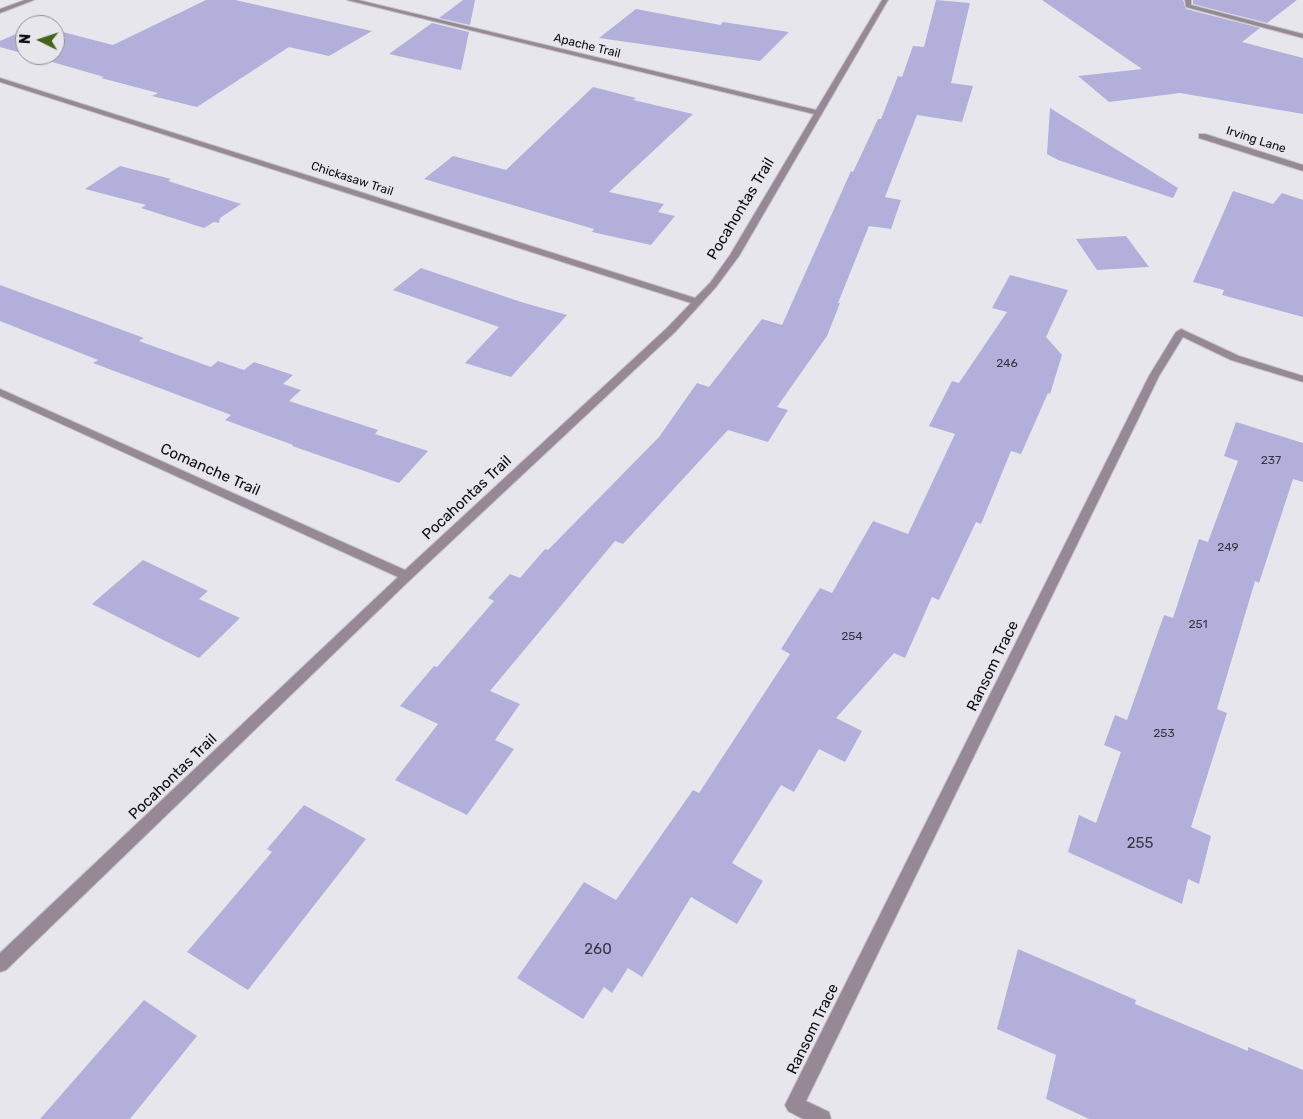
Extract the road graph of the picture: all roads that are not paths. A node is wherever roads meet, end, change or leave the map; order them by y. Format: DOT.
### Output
graph roads {
  1 [pos="30,0"];
  2 [pos="350,0"];
  3 [pos="885,0"];
  4 [pos="1188,3"];
  5 [pos="0,11"];
  6 [pos="1303,36"];
  7 [pos="0,80"];
  8 [pos="818,113"];
  9 [pos="1202,136"];
  10 [pos="1303,168"];
  11 [pos="697,302"];
  12 [pos="1303,379"];
  13 [pos="0,392"];
  14 [pos="407,576"];
  15 [pos="0,964"];
  16 [pos="822,1119"];
  1 -- 5 [label="street"];
  2 -- 8 [label="street, Apache Trail"];
  3 -- 8 [label="street, Pocahontas Trail"];
  4 -- 6 [label="street"];
  7 -- 11 [label="street, Chickasaw Trail"];
  8 -- 11 [label="street, Pocahontas Trail"];
  9 -- 10 [label="street, Irving Lane"];
  11 -- 14 [label="street, Pocahontas Trail"];
  12 -- 16 [label="street, Ransom Trace"];
  13 -- 14 [label="street, Comanche Trail"];
  14 -- 15 [label="street, Pocahontas Trail"];
}
